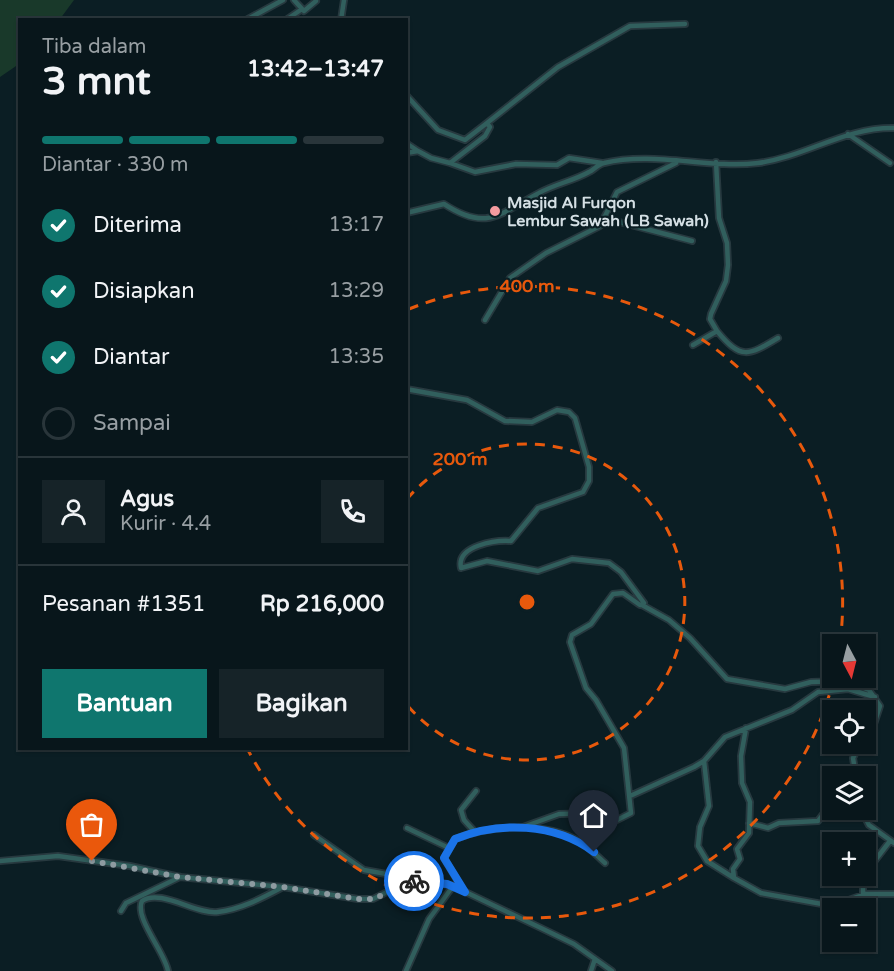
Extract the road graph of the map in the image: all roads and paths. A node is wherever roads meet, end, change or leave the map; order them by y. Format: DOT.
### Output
graph roads {
  1 [pos="283,0"];
  2 [pos="294,0"];
  3 [pos="344,0"];
  4 [pos="316,1"];
  5 [pos="302,9"];
  6 [pos="250,18"];
  7 [pos="289,18"];
  8 [pos="341,18"];
  9 [pos="685,24"];
  10 [pos="408,97"];
  11 [pos="487,123"];
  12 [pos="894,128"];
  13 [pos="848,134"];
  14 [pos="408,144"];
  15 [pos="418,151"];
  16 [pos="408,153"];
  17 [pos="679,161"];
  18 [pos="716,162"];
  19 [pos="450,163"];
  20 [pos="602,163"];
  21 [pos="890,164"];
  22 [pos="408,213"];
  23 [pos="604,218"];
  24 [pos="692,241"];
  25 [pos="484,320"];
  26 [pos="717,332"];
  27 [pos="778,338"];
  28 [pos="693,345"];
  29 [pos="408,389"];
  30 [pos="642,605"];
  31 [pos="877,698"];
  32 [pos="876,720"];
  33 [pos="746,728"];
  34 [pos="704,761"];
  35 [pos="476,791"];
  36 [pos="630,796"];
  37 [pos="822,816"];
  38 [pos="866,820"];
  39 [pos="749,824"];
  40 [pos="523,827"];
  41 [pos="407,828"];
  42 [pos="475,832"];
  43 [pos="314,835"];
  44 [pos="892,842"];
  45 [pos="449,848"];
  46 [pos="398,860"];
  47 [pos="876,860"];
  48 [pos="0,861"];
  49 [pos="605,863"];
  50 [pos="180,877"];
  51 [pos="403,877"];
  52 [pos="734,878"];
  53 [pos="409,881"];
  54 [pos="453,886"];
  55 [pos="862,886"];
  56 [pos="283,887"];
  57 [pos="465,892"];
  58 [pos="894,894"];
  59 [pos="862,895"];
  60 [pos="121,911"];
  61 [pos="595,959"];
  62 [pos="168,971"];
  63 [pos="406,971"];
  64 [pos="591,971"];
  65 [pos="612,971"];
  1 -- 6 [label="street"];
  2 -- 5 [label="street"];
  3 -- 8 [label="street"];
  4 -- 5 [label="street"];
  5 -- 7 [label="street"];
  9 -- 11 [label="street"];
  10 -- 11 [label="street"];
  11 -- 19 [label="street"];
  12 -- 13 [label="street"];
  13 -- 18 [label="street"];
  13 -- 21 [label="street"];
  14 -- 15 [label="street"];
  15 -- 16 [label="street"];
  15 -- 19 [label="street"];
  17 -- 18 [label="street"];
  17 -- 20 [label="street"];
  17 -- 23 [label="street"];
  18 -- 26 [label="street"];
  19 -- 20 [label="street"];
  20 -- 22 [label="street"];
  23 -- 24 [label="street"];
  23 -- 25 [label="street"];
  26 -- 27 [label="street"];
  26 -- 28 [label="street"];
  29 -- 30 [label="street"];
  30 -- 31 [label="street"];
  30 -- 36 [label="street"];
  31 -- 32 [label="street"];
  31 -- 33 [label="street"];
  33 -- 34 [label="street"];
  33 -- 39 [label="street"];
  34 -- 36 [label="street"];
  34 -- 52 [label="street"];
  35 -- 42 [label="street"];
  36 -- 40 [label="street"];
  37 -- 39 [label="street"];
  38 -- 44 [label="street"];
  39 -- 52 [label="street"];
  40 -- 42 [label="street"];
  40 -- 49 [label="street"];
  41 -- 45 [label="street"];
  42 -- 45 [label="street"];
  43 -- 51 [label="street"];
  44 -- 47 [label="street"];
  45 -- 57 [label="street"];
  46 -- 51 [label="street"];
  48 -- 50 [label="street"];
  50 -- 56 [label="street"];
  50 -- 60 [label="street"];
  51 -- 53 [label="street"];
  52 -- 59 [label="street"];
  53 -- 54 [label="street"];
  53 -- 56 [label="street"];
  54 -- 57 [label="street"];
  54 -- 63 [label="street"];
  55 -- 59 [label="street"];
  56 -- 62 [label="street"];
  57 -- 61 [label="street"];
  58 -- 59 [label="street"];
  61 -- 64 [label="street"];
  61 -- 65 [label="street"];
}
